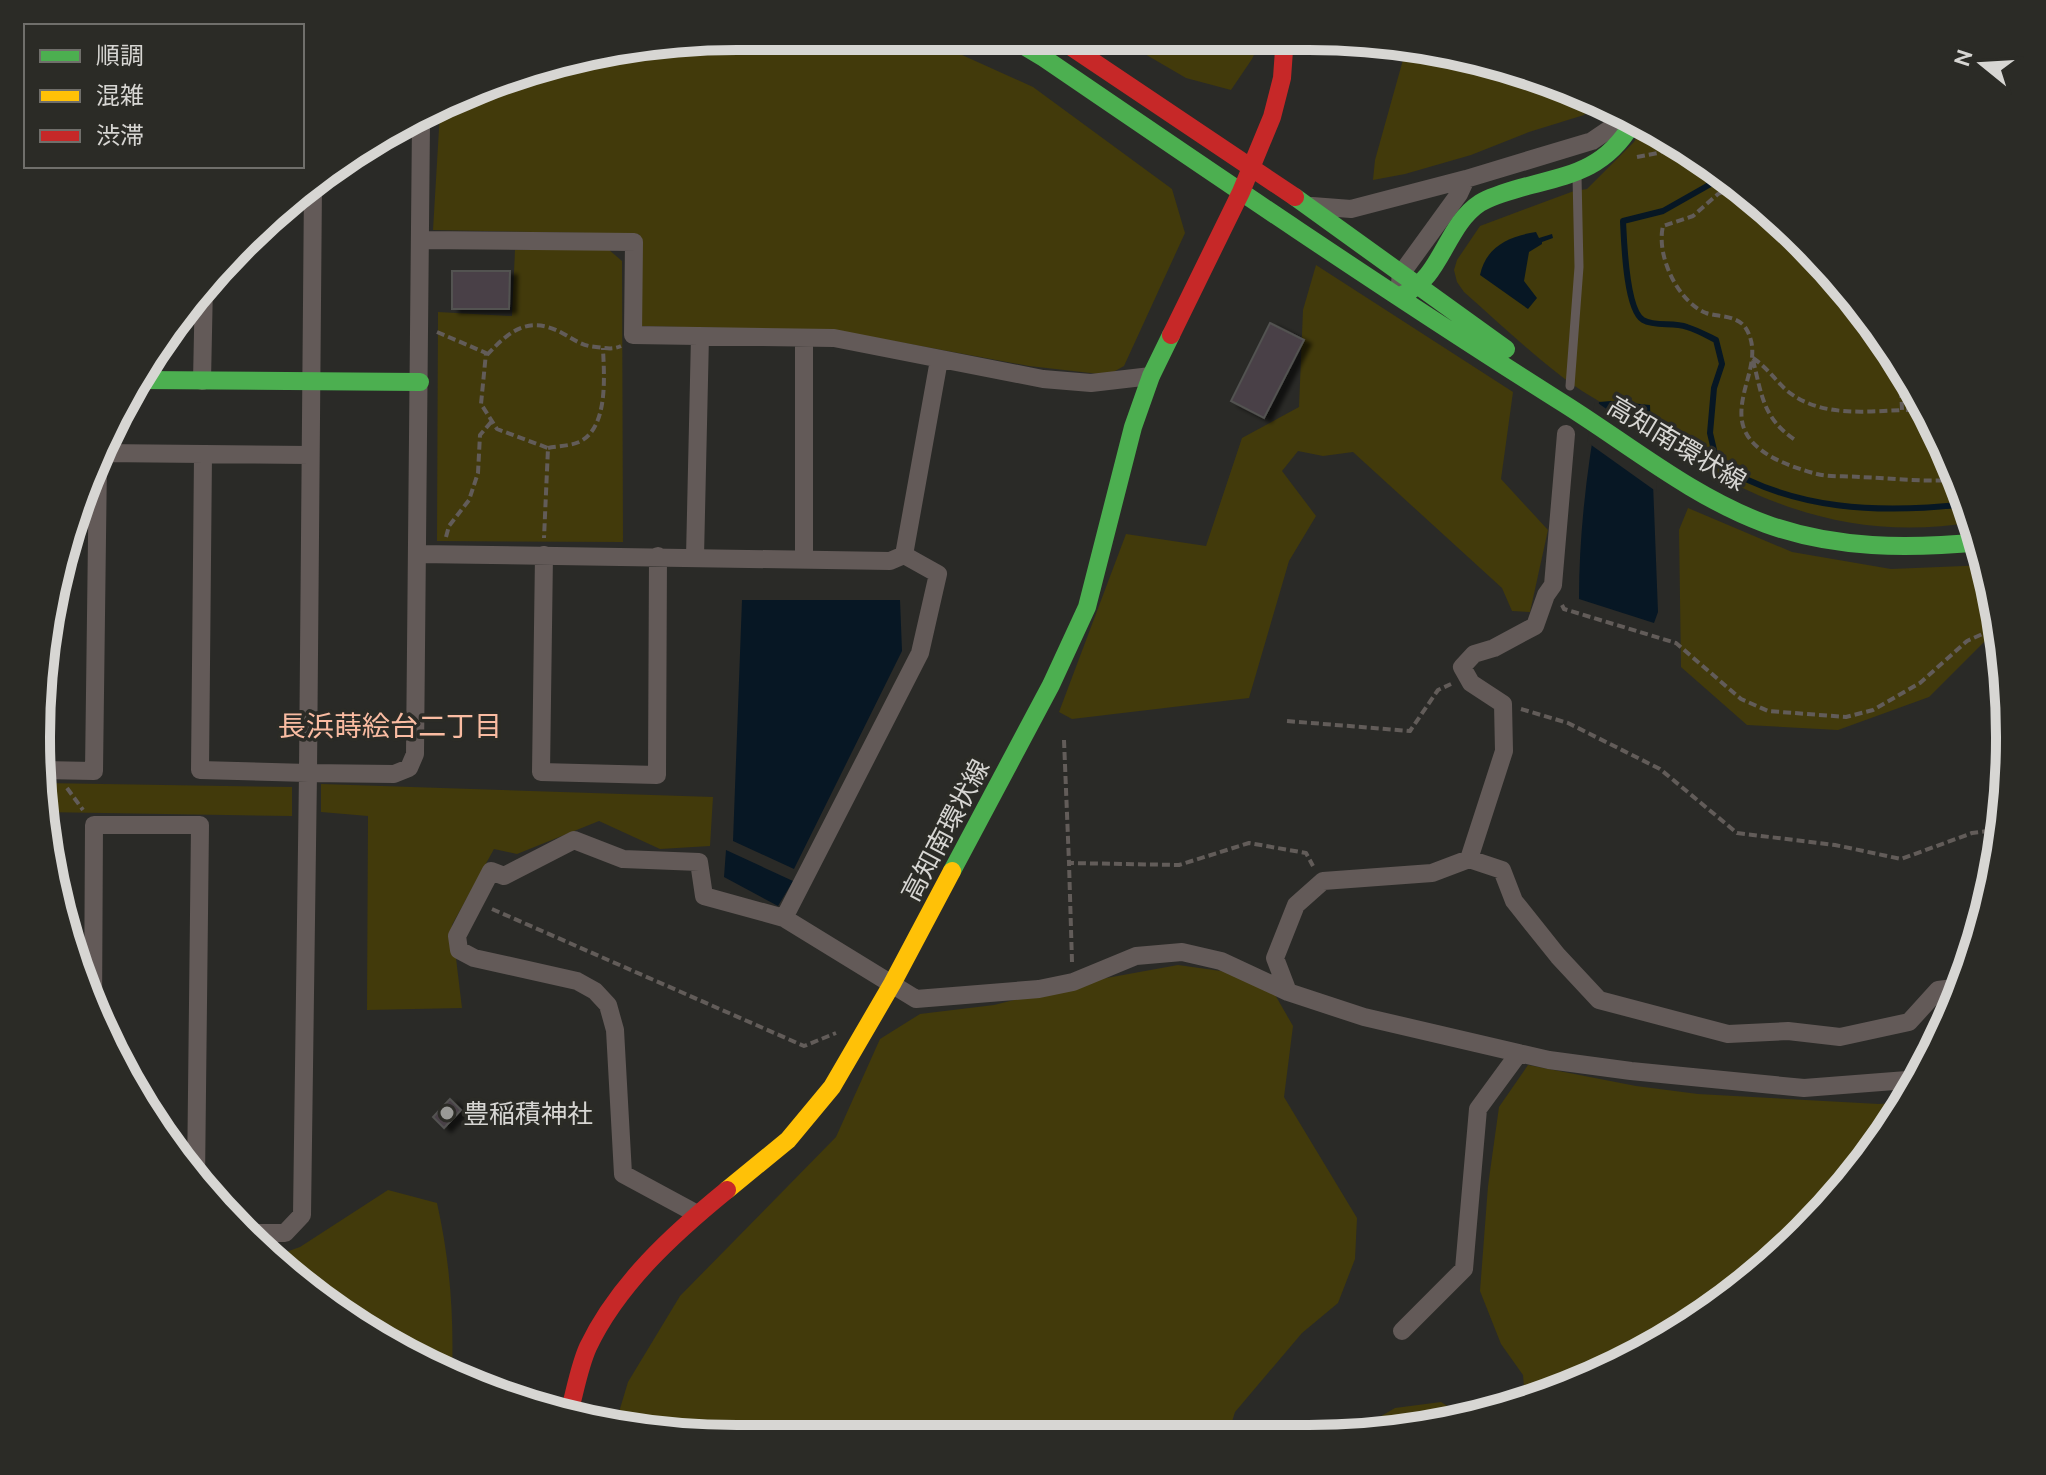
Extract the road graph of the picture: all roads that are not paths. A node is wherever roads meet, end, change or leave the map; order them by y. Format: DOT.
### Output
graph roads {
  1 [pos="1031,50"];
  2 [pos="1076,50"];
  3 [pos="1284,50"];
  4 [pos="1618,124"];
  5 [pos="421,127"];
  6 [pos="1630,130"];
  7 [pos="1252,166"];
  8 [pos="1576,173"];
  9 [pos="1466,179"];
  10 [pos="1241,192"];
  11 [pos="313,197"];
  12 [pos="1305,205"];
  13 [pos="420,240"];
  14 [pos="1401,274"];
  15 [pos="1418,286"];
  16 [pos="1398,298"];
  17 [pos="204,305"];
  18 [pos="700,336"];
  19 [pos="804,339"];
  20 [pos="939,360"];
  21 [pos="1151,376"];
  22 [pos="151,380"];
  23 [pos="202,381"];
  24 [pos="311,382"];
  25 [pos="420,382"];
  26 [pos="1570,386"];
  27 [pos="1582,415"];
  28 [pos="1566,434"];
  29 [pos="112,453"];
  30 [pos="203,455"];
  31 [pos="310,455"];
  32 [pos="98,486"];
  33 [pos="1968,543"];
  34 [pos="418,554"];
  35 [pos="544,555"];
  36 [pos="904,555"];
  37 [pos="658,556"];
  38 [pos="695,557"];
  39 [pos="804,558"];
  40 [pos="51,770"];
  41 [pos="308,773"];
  42 [pos="1469,859"];
  43 [pos="784,918"];
  44 [pos="93,977"];
  45 [pos="892,984"];
  46 [pos="1949,989"];
  47 [pos="1288,992"];
  48 [pos="1519,1053"];
  49 [pos="1904,1080"];
  50 [pos="196,1161"];
  51 [pos="697,1214"];
  52 [pos="261,1233"];
  53 [pos="1402,1331"];
  54 [pos="571,1405"];
  1 -- 10 [label="main road, 高知南環状線"];
  2 -- 7 [label="main road, 高知南環状線"];
  3 -- 7 [label="main road, 高知南環状線"];
  4 -- 9 [label="street"];
  5 -- 13 [label="street"];
  6 -- 8 [label="main road"];
  7 -- 10 [label="main road, 高知南環状線"];
  7 -- 12 [label="main road, 高知南環状線"];
  8 -- 15 [label="main road"];
  8 -- 26 [label="lane"];
  9 -- 12 [label="street"];
  9 -- 14 [label="street"];
  10 -- 16 [label="main road, 高知南環状線"];
  10 -- 21 [label="main road, 高知南環状線"];
  11 -- 24 [label="street"];
  12 -- 14 [label="main road, 高知南環状線"];
  13 -- 18 [label="street"];
  13 -- 25 [label="street"];
  14 -- 15 [label="main road, 高知南環状線"];
  14 -- 16 [label="street"];
  15 -- 16 [label="main road"];
  15 -- 27 [label="main road, 高知南環状線"];
  16 -- 27 [label="main road, 高知南環状線"];
  17 -- 23 [label="street"];
  18 -- 19 [label="street"];
  18 -- 38 [label="street"];
  19 -- 20 [label="street"];
  19 -- 39 [label="street"];
  20 -- 21 [label="street"];
  20 -- 36 [label="street"];
  21 -- 45 [label="main road, 高知南環状線"];
  22 -- 23 [label="main road"];
  23 -- 24 [label="main road"];
  24 -- 25 [label="main road"];
  24 -- 31 [label="street"];
  25 -- 34 [label="street"];
  27 -- 33 [label="main road, 高知南環状線"];
  28 -- 42 [label="street"];
  29 -- 30 [label="street"];
  30 -- 31 [label="street"];
  30 -- 41 [label="street"];
  31 -- 41 [label="street"];
  32 -- 40 [label="street"];
  34 -- 35 [label="street"];
  34 -- 41 [label="street"];
  35 -- 37 [label="street"];
  35 -- 37 [label="street"];
  36 -- 39 [label="street"];
  36 -- 43 [label="street"];
  37 -- 38 [label="street"];
  38 -- 39 [label="street"];
  41 -- 52 [label="street"];
  42 -- 46 [label="street"];
  42 -- 47 [label="street"];
  43 -- 45 [label="street"];
  43 -- 51 [label="street"];
  44 -- 50 [label="street"];
  45 -- 47 [label="street"];
  45 -- 51 [label="main road, 高知南環状線"];
  47 -- 48 [label="street"];
  48 -- 49 [label="street"];
  48 -- 53 [label="street"];
  51 -- 54 [label="main road, 高知南環状線"];
}
